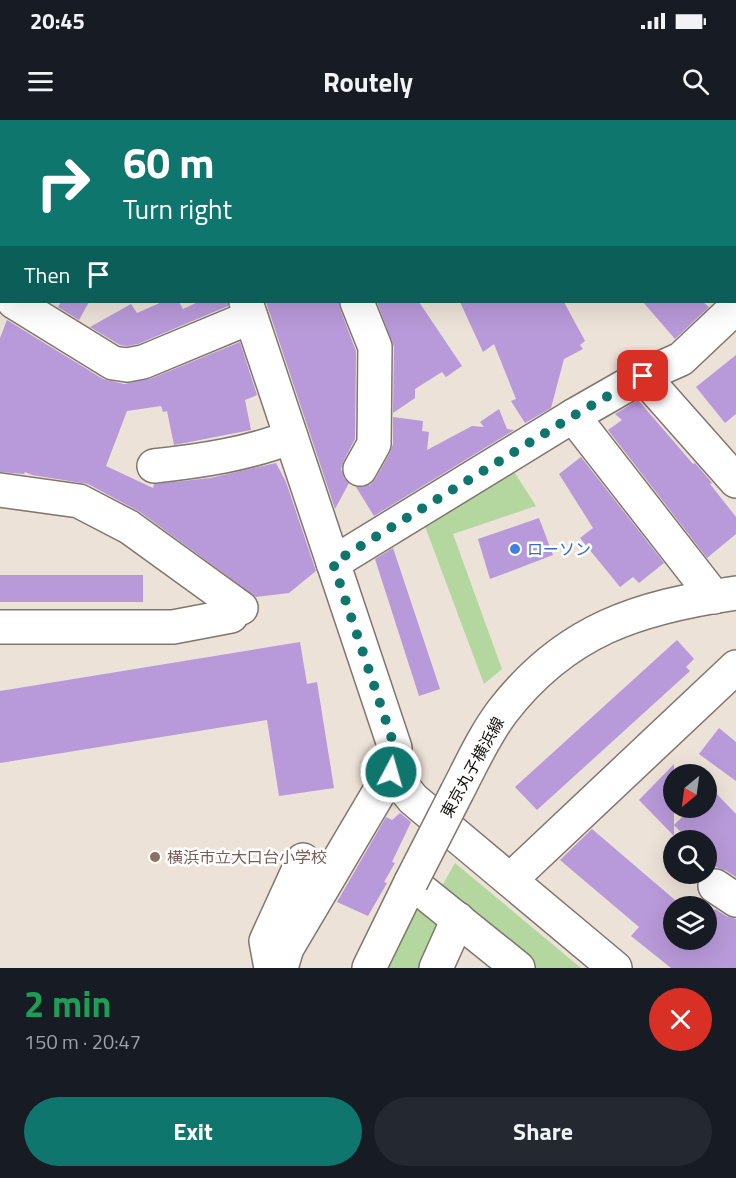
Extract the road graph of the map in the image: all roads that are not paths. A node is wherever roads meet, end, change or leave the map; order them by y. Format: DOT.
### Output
graph roads {
  1 [pos="16,303"];
  2 [pos="357,303"];
  3 [pos="736,307"];
  4 [pos="248,309"];
  5 [pos="643,376"];
  6 [pos="573,416"];
  7 [pos="291,437"];
  8 [pos="154,466"];
  9 [pos="360,469"];
  10 [pos="736,481"];
  11 [pos="0,490"];
  12 [pos="333,563"];
  13 [pos="725,595"];
  14 [pos="0,627"];
  15 [pos="736,667"];
  16 [pos="391,772"];
  17 [pos="303,860"];
  18 [pos="510,880"];
  19 [pos="411,882"];
  20 [pos="458,919"];
  21 [pos="271,968"];
  22 [pos="281,968"];
  23 [pos="369,968"];
  24 [pos="436,968"];
  25 [pos="518,968"];
  26 [pos="615,968"];
  1 -- 4 [label="street"];
  2 -- 9 [label="street"];
  3 -- 5 [label="street"];
  4 -- 7 [label="street"];
  5 -- 6 [label="street"];
  5 -- 10 [label="street"];
  6 -- 12 [label="street"];
  6 -- 13 [label="street"];
  7 -- 8 [label="street"];
  7 -- 12 [label="street"];
  11 -- 14 [label="street"];
  12 -- 16 [label="street"];
  13 -- 19 [label="street, 東京丸子横浜線, bridge"];
  15 -- 18 [label="street"];
  16 -- 18 [label="street"];
  16 -- 22 [label="street"];
  17 -- 21 [label="street"];
  18 -- 26 [label="street"];
  19 -- 20 [label="street"];
  19 -- 23 [label="street, 東京丸子横浜線"];
  20 -- 24 [label="street"];
  20 -- 25 [label="street"];
}
